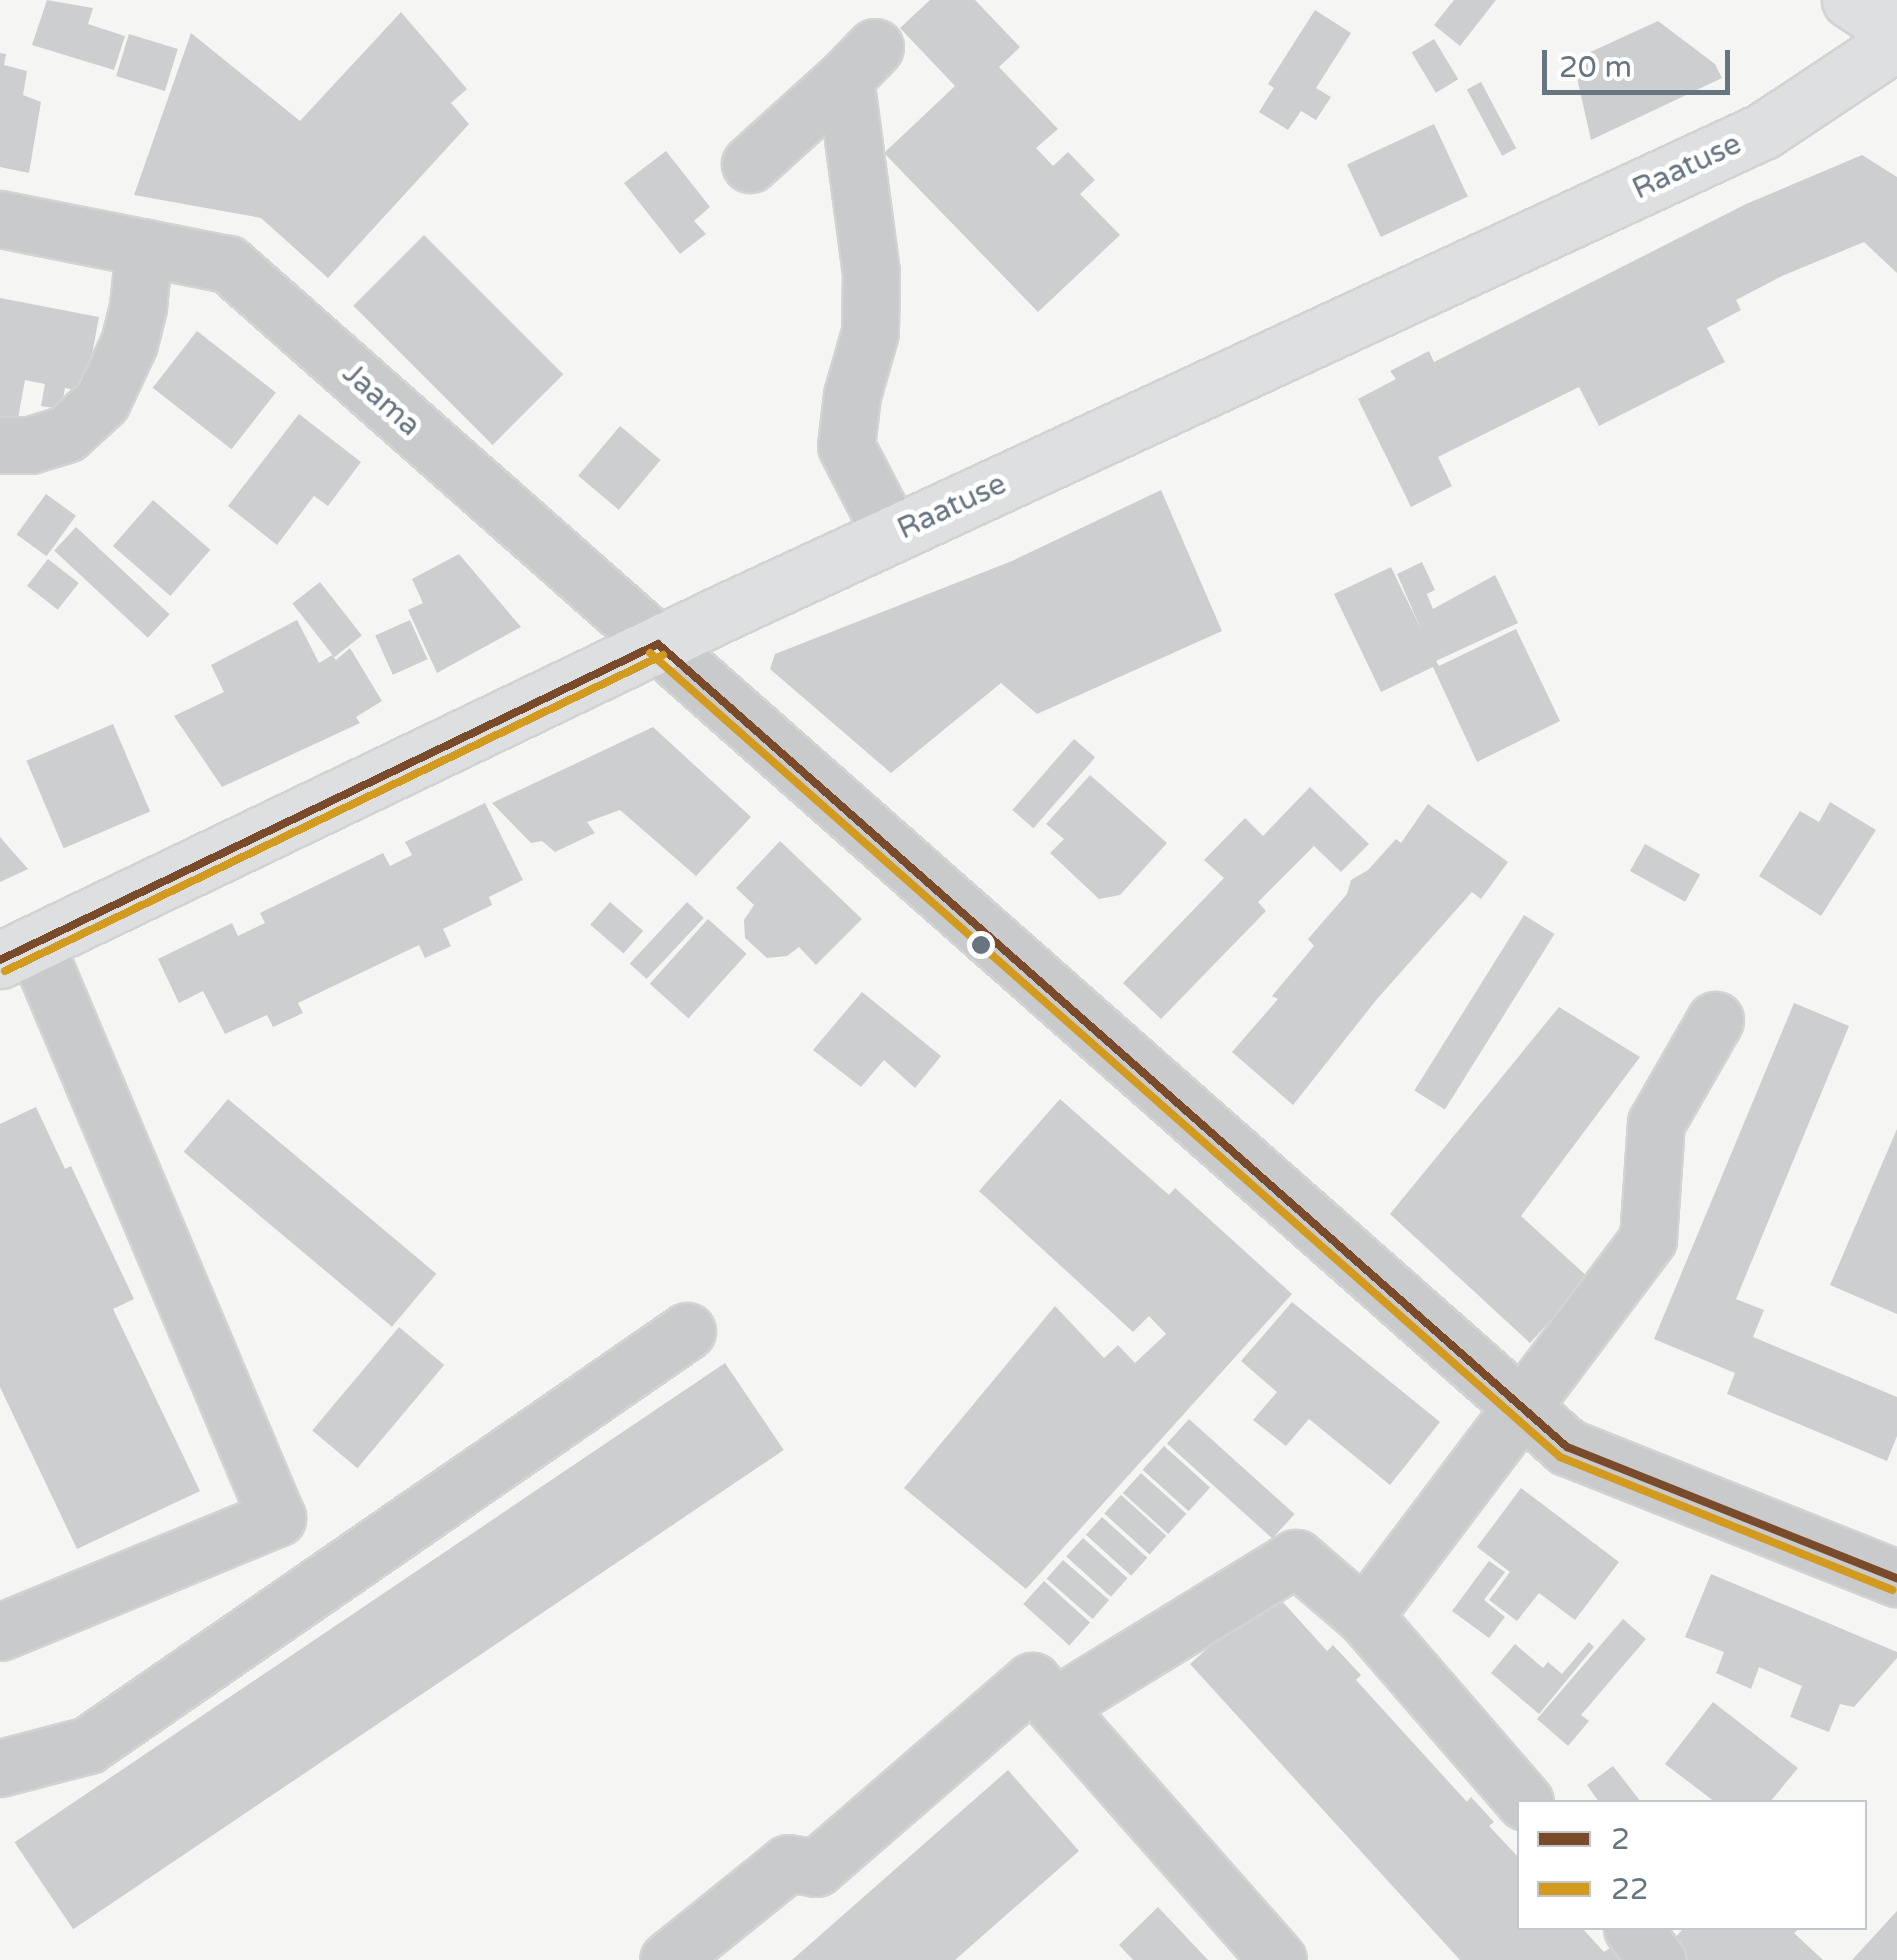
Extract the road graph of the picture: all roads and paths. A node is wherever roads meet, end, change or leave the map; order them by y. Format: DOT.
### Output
graph roads {
  1 [pos="1850,0"];
  2 [pos="1897,31"];
  3 [pos="1897,42"];
  4 [pos="750,164"];
  5 [pos="0,219"];
  6 [pos="144,247"];
  7 [pos="0,444"];
  8 [pos="892,535"];
  9 [pos="658,644"];
  10 [pos="17,952"];
  11 [pos="1714,1020"];
  12 [pos="687,1331"];
  13 [pos="1522,1408"];
  14 [pos="1897,1578"];
  15 [pos="1364,1616"];
  16 [pos="0,1632"];
  17 [pos="1054,1706"];
  18 [pos="0,1768"];
  19 [pos="1523,1800"];
  20 [pos="1634,1930"];
  21 [pos="668,1960"];
  22 [pos="1278,1960"];
  23 [pos="1656,1960"];
  1 -- 2 [label="main road"];
  3 -- 8 [label="main road, Raatuse"];
  4 -- 8 [label="street"];
  5 -- 6 [label="street, Jaama"];
  6 -- 7 [label="street"];
  6 -- 9 [label="street, Jaama"];
  8 -- 9 [label="main road, Raatuse"];
  9 -- 10 [label="main road, Raatuse"];
  9 -- 13 [label="street, Jaama"];
  10 -- 16 [label="street"];
  11 -- 13 [label="street"];
  12 -- 18 [label="street"];
  13 -- 14 [label="street, Jaama"];
  13 -- 15 [label="street"];
  15 -- 17 [label="street"];
  15 -- 19 [label="street"];
  17 -- 21 [label="street"];
  17 -- 22 [label="street"];
  20 -- 23 [label="street"];
}
